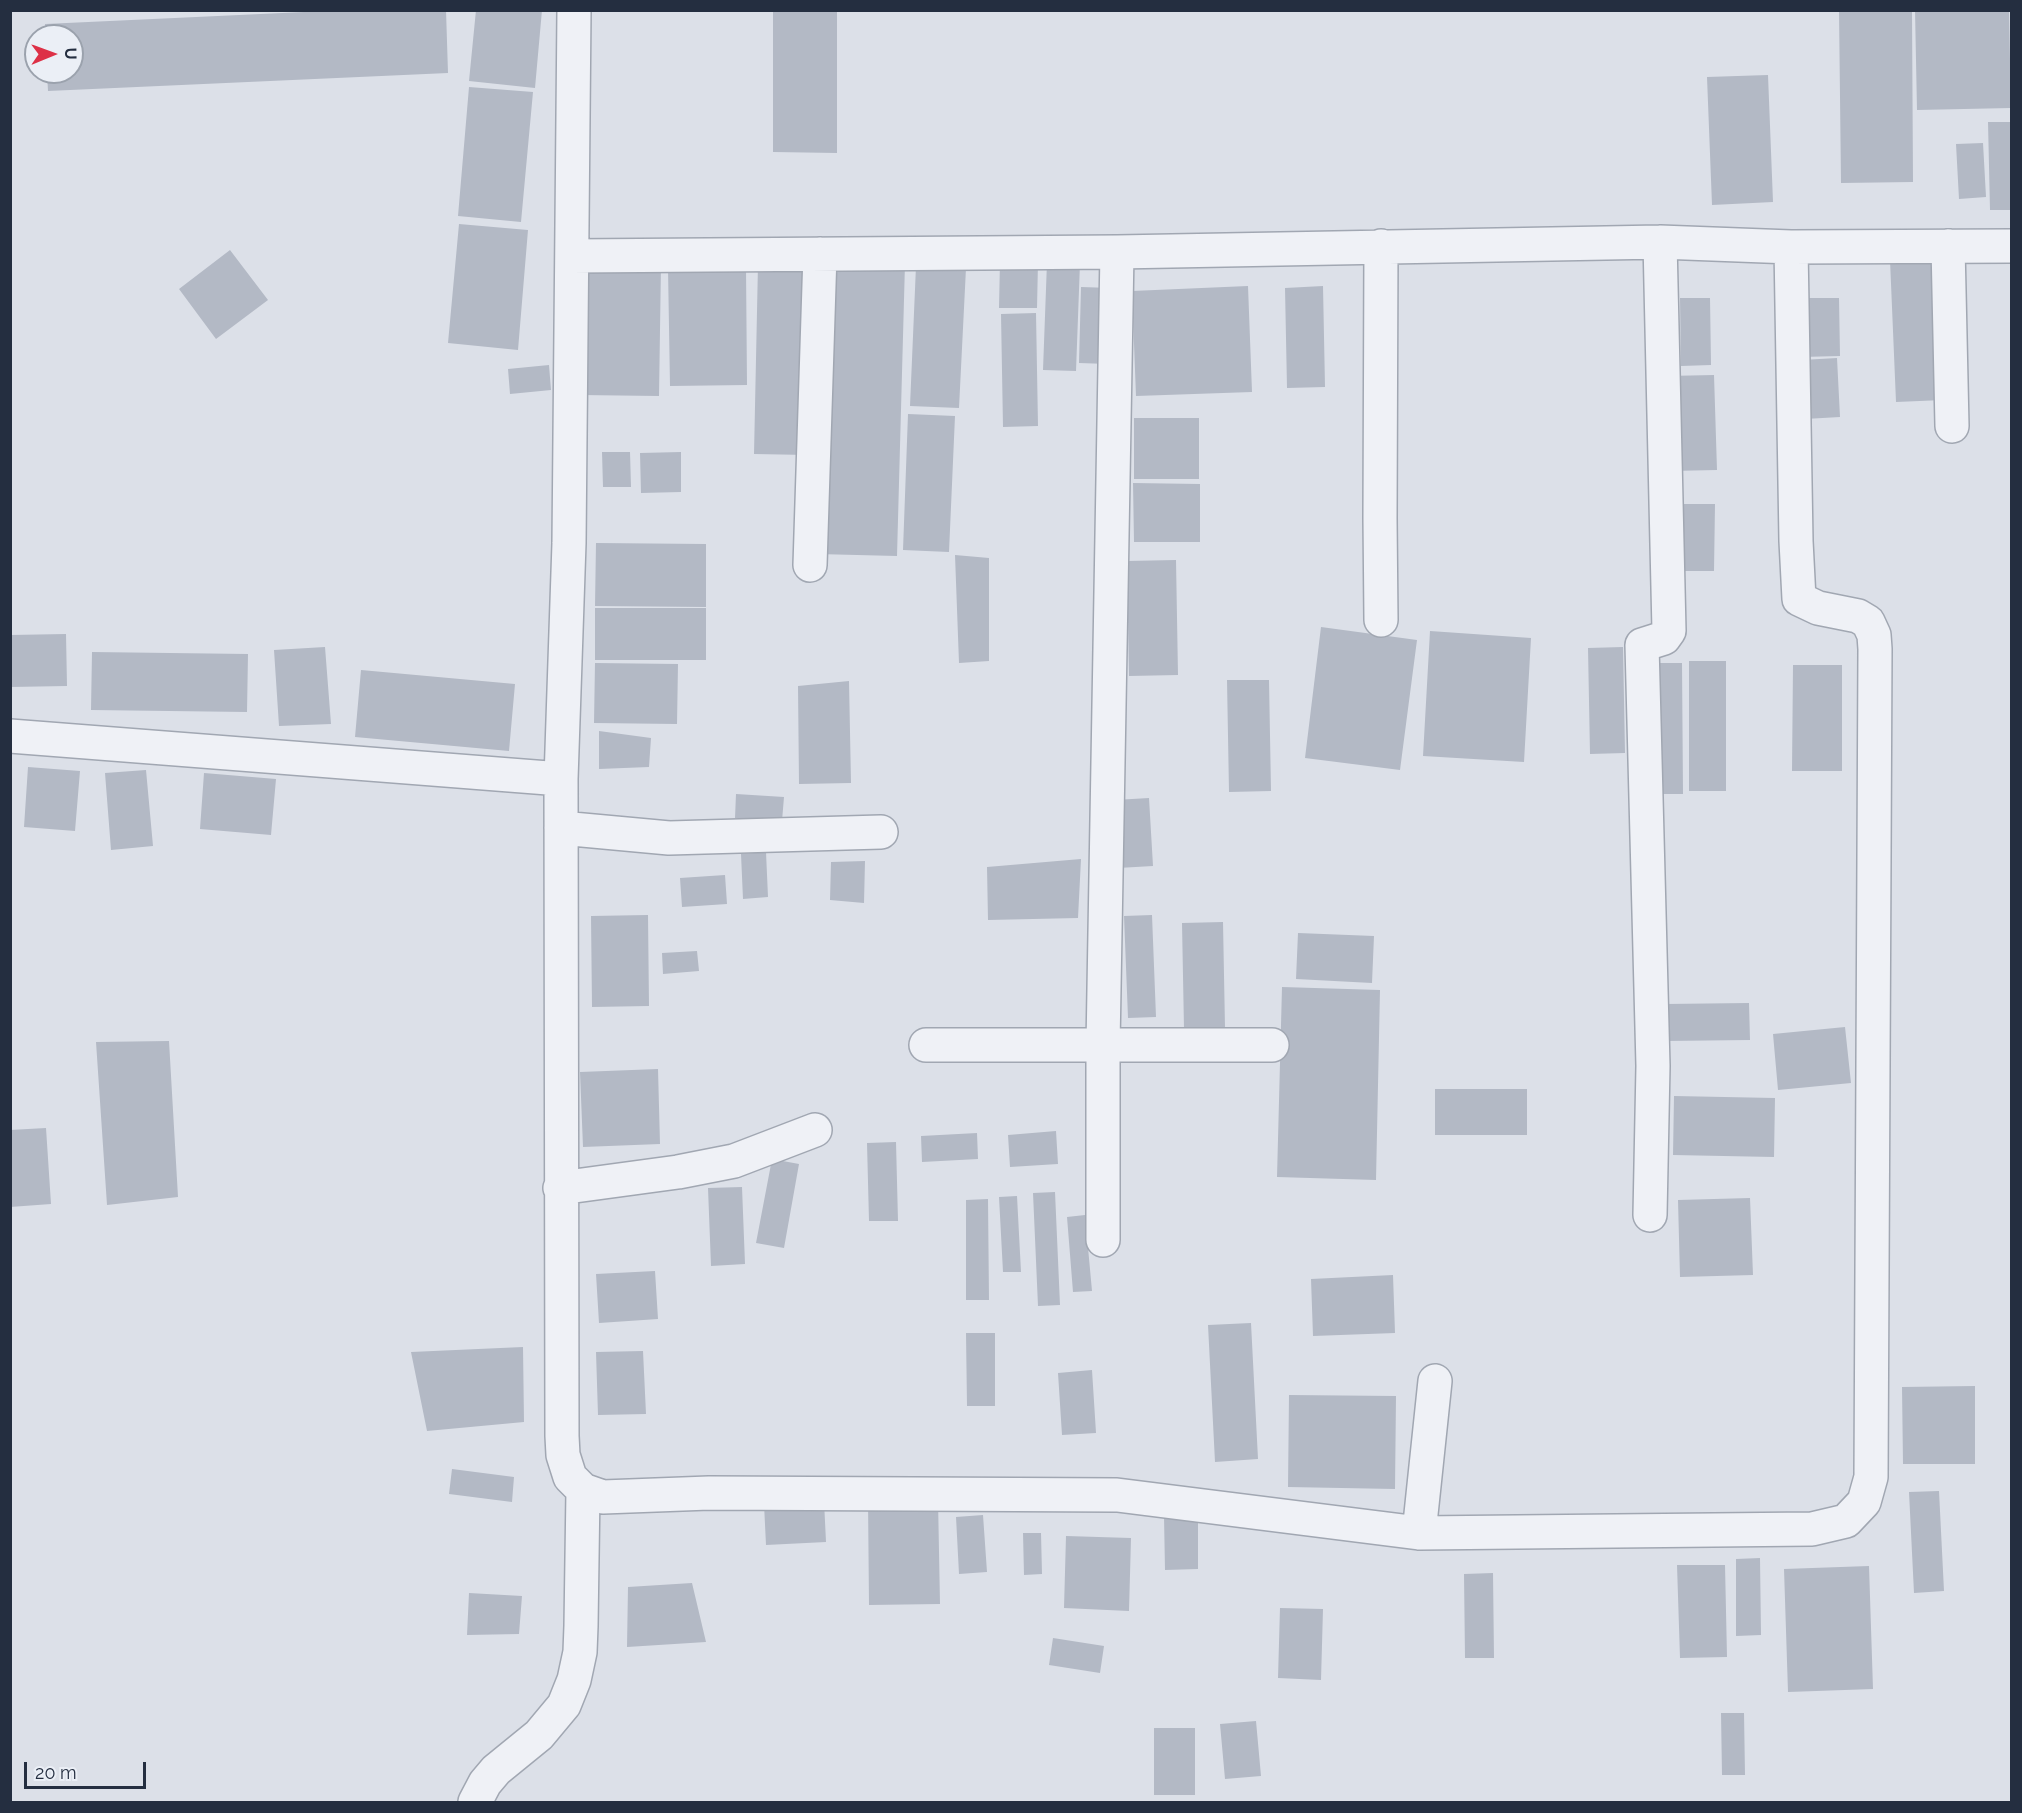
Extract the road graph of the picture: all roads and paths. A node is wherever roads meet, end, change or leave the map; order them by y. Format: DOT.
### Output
graph roads {
  1 [pos="574,10"];
  2 [pos="1660,242"];
  3 [pos="1381,246"];
  4 [pos="1948,246"];
  5 [pos="2012,246"];
  6 [pos="1791,247"];
  7 [pos="1117,252"];
  8 [pos="820,254"];
  9 [pos="572,256"];
  10 [pos="1952,426"];
  11 [pos="810,565"];
  12 [pos="1381,620"];
  13 [pos="10,736"];
  14 [pos="561,779"];
  15 [pos="561,828"];
  16 [pos="881,832"];
  17 [pos="926,1045"];
  18 [pos="1103,1045"];
  19 [pos="1272,1045"];
  20 [pos="815,1130"];
  21 [pos="560,1188"];
  22 [pos="1650,1215"];
  23 [pos="1103,1240"];
  24 [pos="1435,1381"];
  25 [pos="583,1490"];
  26 [pos="1419,1533"];
  27 [pos="476,1803"];
  1 -- 9 [label="street"];
  2 -- 3 [label="street"];
  2 -- 6 [label="street"];
  2 -- 22 [label="street"];
  3 -- 7 [label="street"];
  3 -- 12 [label="street"];
  4 -- 5 [label="street"];
  4 -- 6 [label="street"];
  4 -- 10 [label="street"];
  6 -- 26 [label="street"];
  7 -- 8 [label="street"];
  7 -- 18 [label="street"];
  8 -- 9 [label="street"];
  8 -- 11 [label="street"];
  9 -- 14 [label="street"];
  13 -- 14 [label="street"];
  14 -- 15 [label="street"];
  15 -- 16 [label="street"];
  15 -- 21 [label="street"];
  17 -- 18 [label="street"];
  18 -- 19 [label="street"];
  18 -- 23 [label="street"];
  20 -- 21 [label="street"];
  21 -- 25 [label="street"];
  24 -- 26 [label="street"];
  25 -- 26 [label="street"];
  25 -- 27 [label="street"];
}
